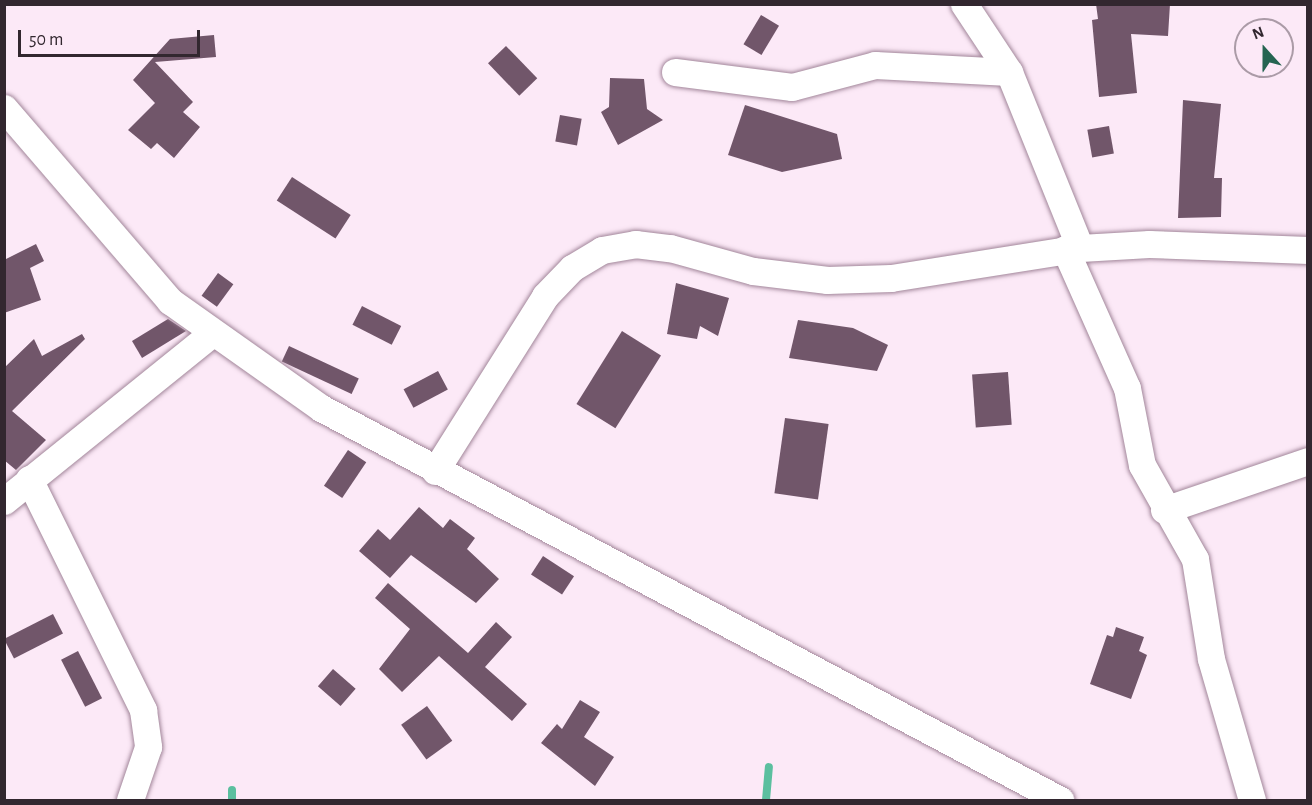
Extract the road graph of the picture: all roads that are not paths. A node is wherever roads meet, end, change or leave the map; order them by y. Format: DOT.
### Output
graph roads {
  1 [pos="964,4"];
  2 [pos="675,72"];
  3 [pos="1009,72"];
  4 [pos="4,108"];
  5 [pos="1072,248"];
  6 [pos="1308,250"];
  7 [pos="211,334"];
  8 [pos="1308,461"];
  9 [pos="435,471"];
  10 [pos="29,479"];
  11 [pos="4,501"];
  12 [pos="1164,510"];
  13 [pos="130,801"];
  14 [pos="1060,801"];
  15 [pos="1252,801"];
  1 -- 3 [label="street"];
  2 -- 3 [label="street"];
  3 -- 5 [label="street"];
  4 -- 7 [label="street"];
  5 -- 6 [label="street"];
  5 -- 9 [label="street"];
  5 -- 12 [label="street"];
  7 -- 9 [label="street"];
  7 -- 10 [label="street"];
  8 -- 12 [label="street"];
  9 -- 14 [label="street"];
  10 -- 11 [label="street"];
  10 -- 13 [label="street"];
  12 -- 15 [label="street"];
}
